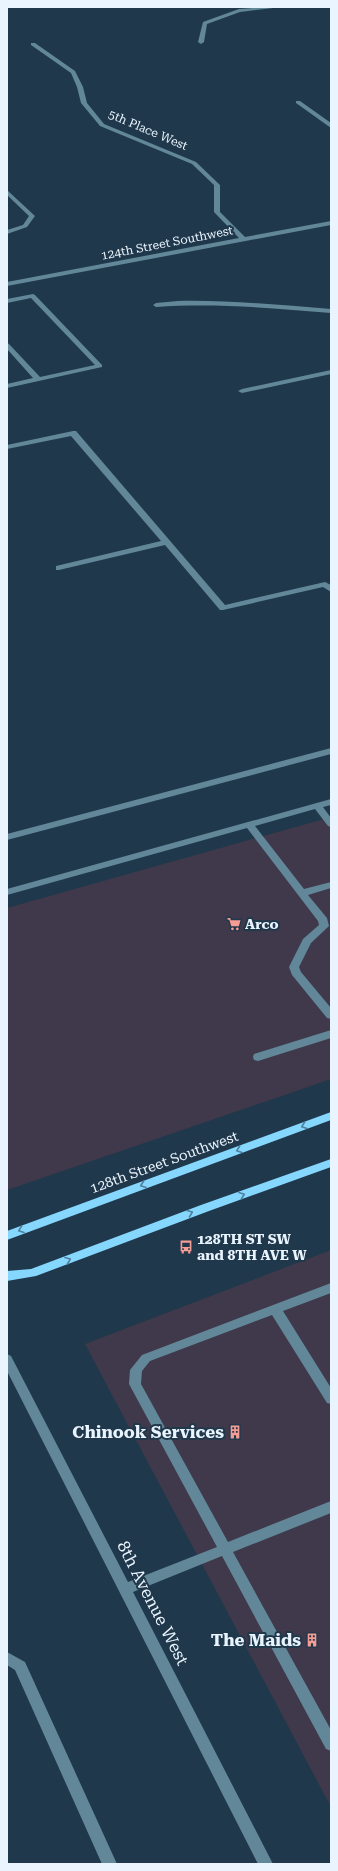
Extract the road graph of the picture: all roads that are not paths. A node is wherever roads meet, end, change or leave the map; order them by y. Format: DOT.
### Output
graph roads {
  1 [pos="279,7"];
  2 [pos="201,42"];
  3 [pos="33,44"];
  4 [pos="298,102"];
  5 [pos="331,126"];
  6 [pos="7,192"];
  7 [pos="331,223"];
  8 [pos="7,232"];
  9 [pos="244,240"];
  10 [pos="21,282"];
  11 [pos="7,284"];
  12 [pos="33,296"];
  13 [pos="7,301"];
  14 [pos="156,306"];
  15 [pos="331,311"];
  16 [pos="7,345"];
  17 [pos="331,372"];
  18 [pos="38,379"];
  19 [pos="7,386"];
  20 [pos="242,391"];
  21 [pos="7,447"];
  22 [pos="166,542"];
  23 [pos="59,568"];
  24 [pos="331,590"];
  25 [pos="331,751"];
  26 [pos="331,802"];
  27 [pos="317,806"];
  28 [pos="331,824"];
  29 [pos="249,825"];
  30 [pos="7,837"];
  31 [pos="331,885"];
  32 [pos="7,892"];
  33 [pos="303,893"];
  34 [pos="331,1015"];
  35 [pos="331,1034"];
  36 [pos="258,1057"];
  37 [pos="331,1116"];
  38 [pos="331,1163"];
  39 [pos="7,1236"];
  40 [pos="7,1276"];
  41 [pos="331,1288"];
  42 [pos="275,1309"];
  43 [pos="7,1358"];
  44 [pos="331,1399"];
  45 [pos="331,1507"];
  46 [pos="225,1550"];
  47 [pos="125,1589"];
  48 [pos="7,1658"];
  49 [pos="331,1744"];
  50 [pos="110,1864"];
  51 [pos="266,1864"];
  1 -- 2 [label="street"];
  3 -- 9 [label="street, 5th Place West"];
  4 -- 5 [label="street"];
  6 -- 8 [label="street"];
  7 -- 9 [label="street, 124th Street Southwest"];
  9 -- 10 [label="street, 124th Street Southwest"];
  10 -- 11 [label="street, 124th Street Southwest"];
  10 -- 12 [label="street"];
  12 -- 13 [label="street"];
  12 -- 18 [label="street"];
  14 -- 15 [label="street"];
  16 -- 18 [label="street"];
  17 -- 20 [label="street"];
  18 -- 19 [label="street"];
  21 -- 22 [label="street"];
  22 -- 23 [label="street"];
  22 -- 24 [label="street"];
  25 -- 30 [label="street"];
  26 -- 27 [label="street"];
  27 -- 28 [label="street"];
  27 -- 29 [label="street"];
  29 -- 32 [label="street"];
  29 -- 33 [label="street"];
  31 -- 33 [label="street"];
  33 -- 34 [label="street"];
  35 -- 36 [label="street"];
  37 -- 39 [label="main road, 128th Street Southwest, one-way"];
  40 -- 38 [label="main road, one-way"];
  41 -- 42 [label="street"];
  42 -- 44 [label="street"];
  42 -- 46 [label="street"];
  43 -- 47 [label="street, 8th Avenue West"];
  45 -- 46 [label="street"];
  46 -- 47 [label="street"];
  46 -- 49 [label="street"];
  47 -- 51 [label="street, 8th Avenue West"];
  48 -- 50 [label="street"];
}
